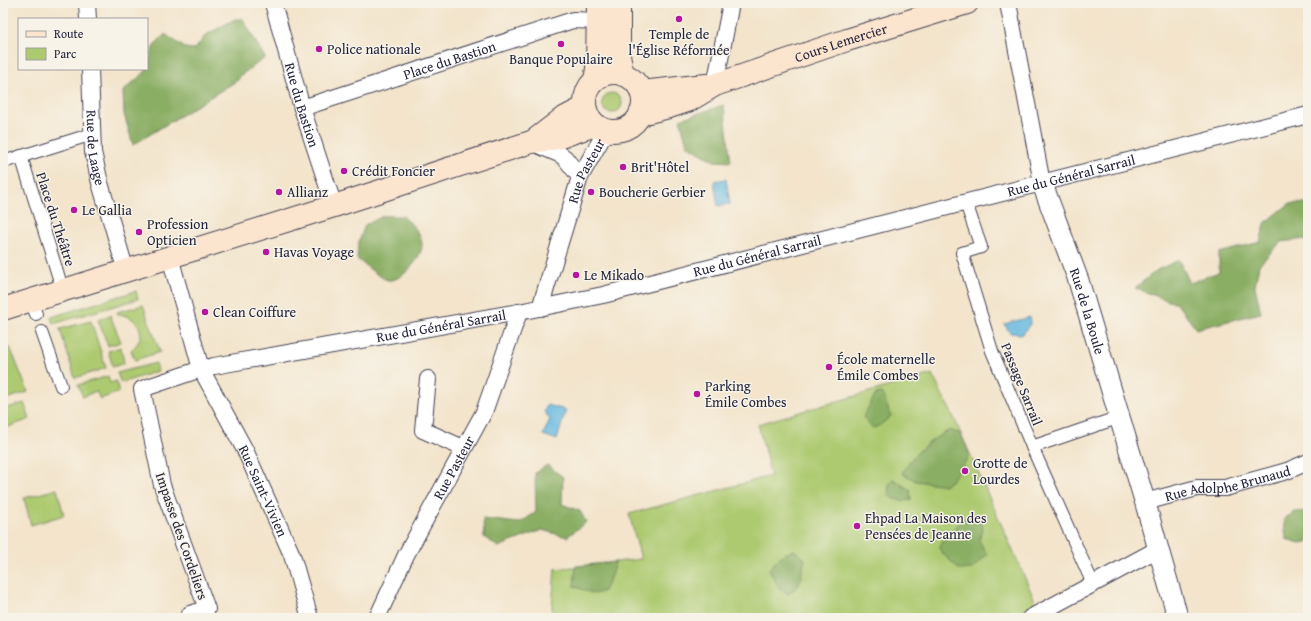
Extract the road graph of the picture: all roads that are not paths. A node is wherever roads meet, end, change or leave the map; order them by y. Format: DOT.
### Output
graph roads {
  1 [pos="87,3"];
  2 [pos="273,3"];
  3 [pos="619,3"];
  4 [pos="731,3"];
  5 [pos="967,3"];
  6 [pos="1008,3"];
  7 [pos="598,12"];
  8 [pos="88,18"];
  9 [pos="90,70"];
  10 [pos="623,75"];
  11 [pos="595,80"];
  12 [pos="715,85"];
  13 [pos="641,92"];
  14 [pos="585,107"];
  15 [pos="302,108"];
  16 [pos="640,114"];
  17 [pos="1308,115"];
  18 [pos="604,128"];
  19 [pos="531,142"];
  20 [pos="89,145"];
  21 [pos="21,156"];
  22 [pos="3,162"];
  23 [pos="580,177"];
  24 [pos="1042,183"];
  25 [pos="966,203"];
  26 [pos="334,206"];
  27 [pos="170,257"];
  28 [pos="126,271"];
  29 [pos="63,291"];
  30 [pos="540,308"];
  31 [pos="3,310"];
  32 [pos="518,312"];
  33 [pos="42,332"];
  34 [pos="201,369"];
  35 [pos="428,379"];
  36 [pos="61,386"];
  37 [pos="1120,417"];
  38 [pos="1032,447"];
  39 [pos="464,448"];
  40 [pos="1308,462"];
  41 [pos="1145,502"];
  42 [pos="1158,549"];
  43 [pos="1093,584"];
  44 [pos="190,614"];
  45 [pos="310,618"];
  46 [pos="377,618"];
  47 [pos="1030,618"];
  48 [pos="1178,618"];
  1 -- 8 [label="street"];
  2 -- 15 [label="street, Rue du Bastion"];
  3 -- 10 [label="main road"];
  4 -- 12 [label="street"];
  5 -- 12 [label="main road, Cours Lemercier"];
  6 -- 24 [label="street, Rue de la Boule"];
  7 -- 11 [label="main road"];
  7 -- 15 [label="street, Place du Bastion"];
  9 -- 20 [label="street, Rue de Laage"];
  10 -- 11 [label="main road"];
  10 -- 13 [label="main road"];
  11 -- 14 [label="main road"];
  12 -- 13 [label="main road, Cours Lemercier"];
  12 -- 16 [label="main road, Cours Lemercier"];
  13 -- 16 [label="main road"];
  14 -- 18 [label="main road"];
  14 -- 19 [label="main road"];
  15 -- 26 [label="street, Rue du Bastion"];
  16 -- 18 [label="main road"];
  17 -- 24 [label="street, Rue du Général Sarrail"];
  18 -- 19 [label="main road"];
  18 -- 23 [label="street, Rue Pasteur"];
  19 -- 23 [label="street"];
  19 -- 26 [label="main road"];
  20 -- 21 [label="street"];
  20 -- 28 [label="street, Rue de Laage"];
  21 -- 22 [label="street"];
  21 -- 29 [label="street, Place du Théâtre"];
  23 -- 30 [label="street, Rue Pasteur"];
  24 -- 25 [label="street, Rue du Général Sarrail"];
  24 -- 37 [label="street, Rue de la Boule"];
  25 -- 30 [label="street, Rue du Général Sarrail"];
  25 -- 38 [label="street, Passage Sarrail"];
  26 -- 27 [label="main road"];
  27 -- 28 [label="main road"];
  27 -- 34 [label="street, Rue Saint-Vivien"];
  28 -- 29 [label="main road"];
  29 -- 31 [label="main road"];
  30 -- 32 [label="street, Rue du Général Sarrail"];
  32 -- 34 [label="street, Rue du Général Sarrail"];
  32 -- 39 [label="street, Rue Pasteur"];
  33 -- 36 [label="street"];
  34 -- 44 [label="street, Impasse des Cordeliers"];
  34 -- 45 [label="street, Rue Saint-Vivien"];
  35 -- 39 [label="street"];
  37 -- 38 [label="street"];
  37 -- 41 [label="street, Rue de la Boule"];
  38 -- 43 [label="street, Passage Sarrail"];
  39 -- 46 [label="street, Rue Pasteur"];
  40 -- 41 [label="street, Rue Adolphe Brunaud"];
  41 -- 42 [label="street, Rue de la Boule"];
  42 -- 43 [label="street"];
  42 -- 48 [label="street, Rue de la Boule"];
  43 -- 47 [label="street"];
}
